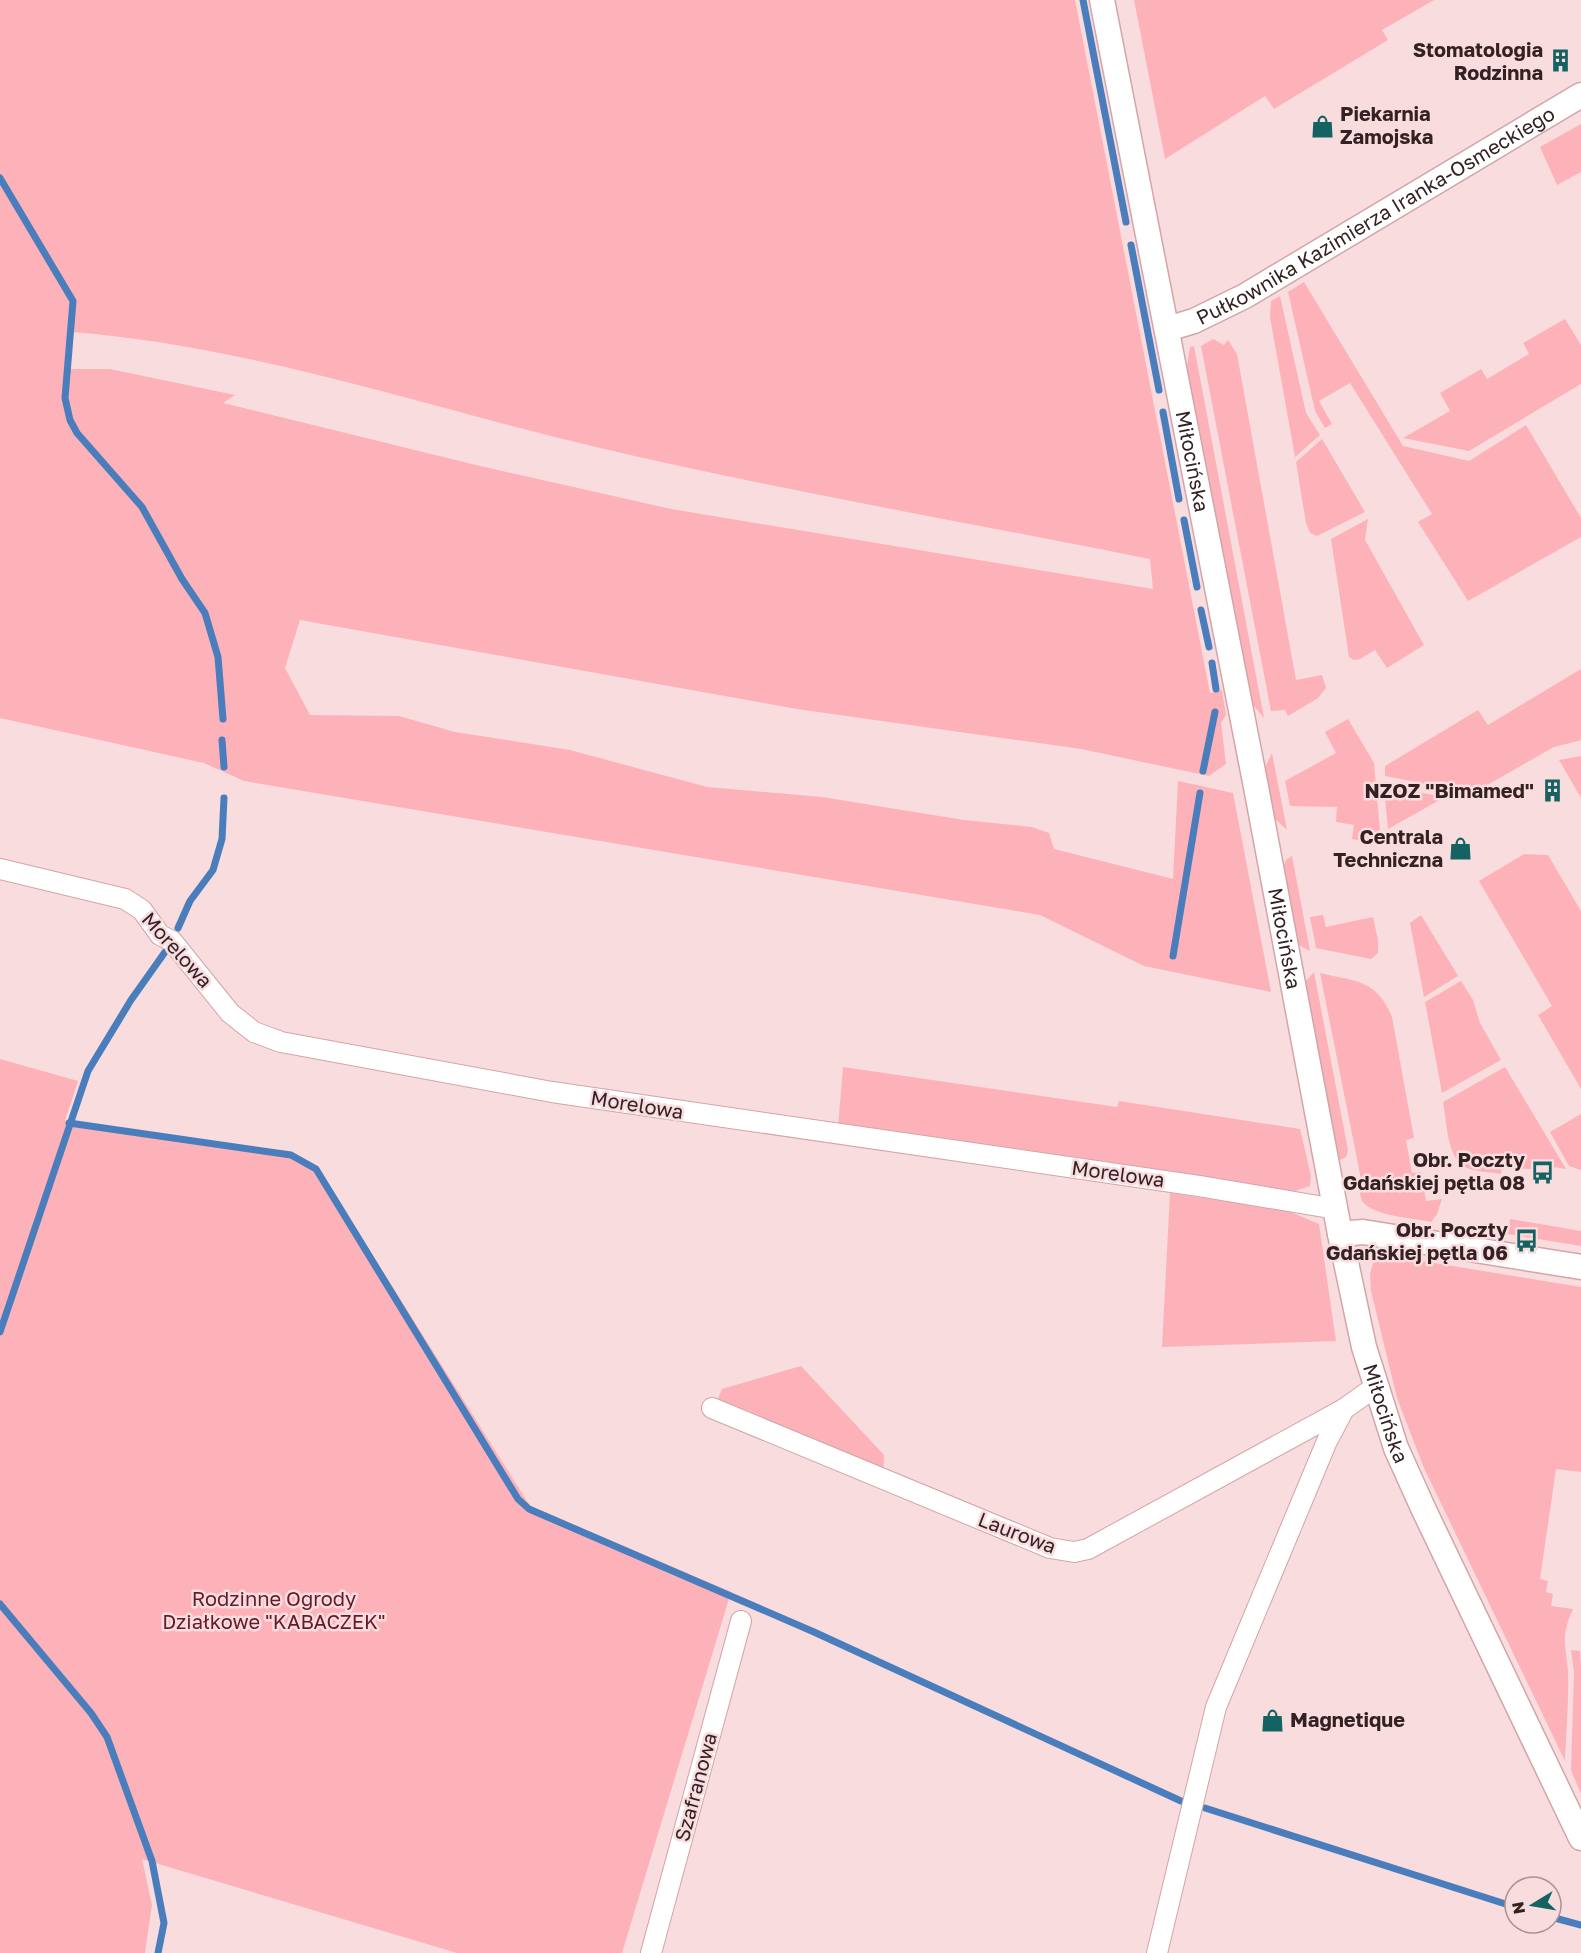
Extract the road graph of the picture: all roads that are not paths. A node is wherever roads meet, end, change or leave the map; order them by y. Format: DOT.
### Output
graph roads {
  1 [pos="1102,0"];
  2 [pos="1581,95"];
  3 [pos="1167,328"];
  4 [pos="0,869"];
  5 [pos="1336,1209"];
  6 [pos="1340,1234"];
  7 [pos="1581,1267"];
  8 [pos="1375,1387"];
  9 [pos="712,1408"];
  10 [pos="1344,1409"];
  11 [pos="741,1621"];
  12 [pos="1581,1838"];
  13 [pos="651,1953"];
  14 [pos="1157,1953"];
  1 -- 3 [label="street, Miłocińska"];
  2 -- 3 [label="street, Pułkownika Kazimierza Iranka-Osmeckiego"];
  3 -- 5 [label="street, Miłocińska"];
  4 -- 5 [label="street, Morelowa"];
  5 -- 6 [label="street, Miłocińska"];
  6 -- 7 [label="street"];
  6 -- 8 [label="street, Miłocińska"];
  8 -- 10 [label="street, Laurowa"];
  8 -- 12 [label="street, Miłocińska"];
  9 -- 10 [label="street, Laurowa"];
  10 -- 14 [label="street, Laurowa"];
  11 -- 13 [label="street, Szafranowa"];
}
